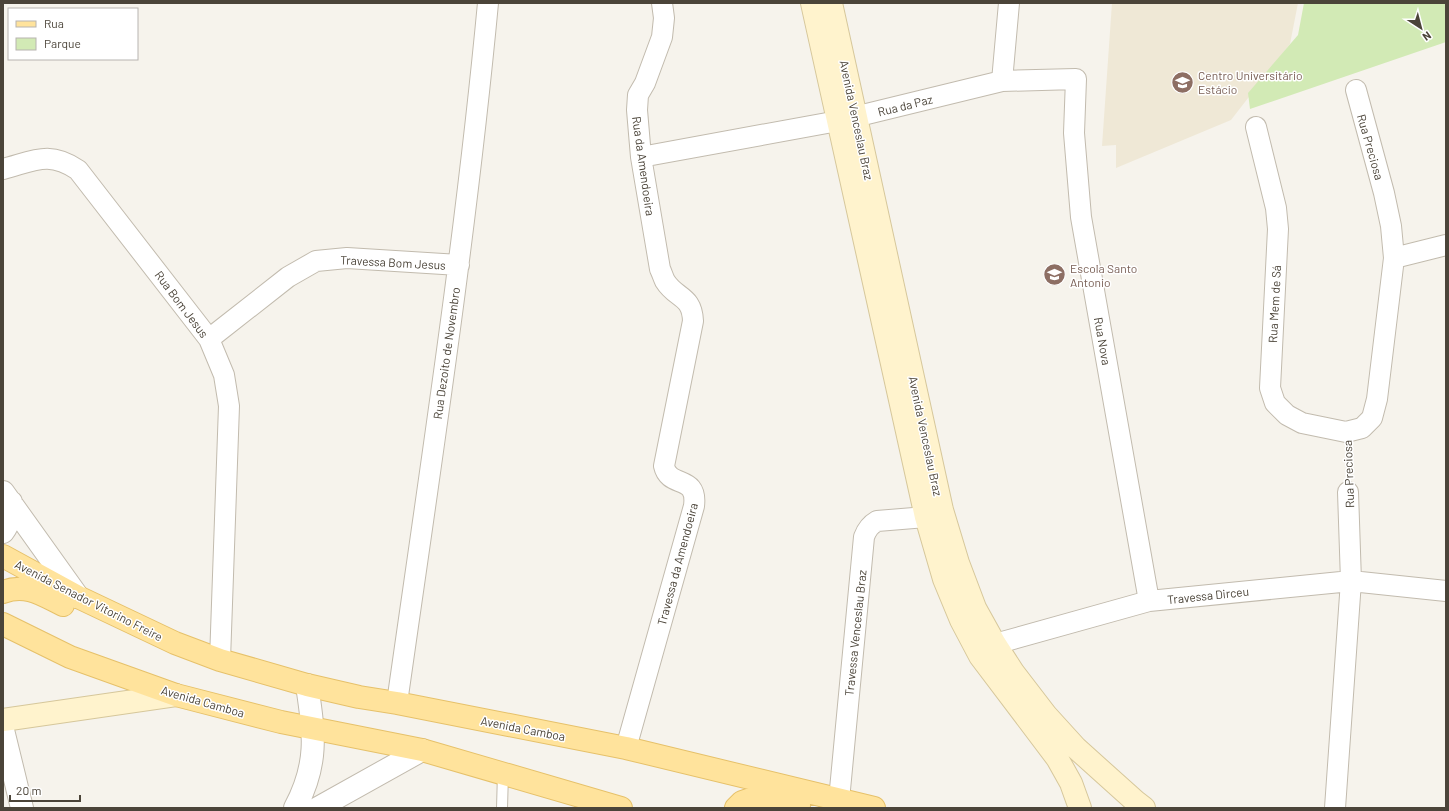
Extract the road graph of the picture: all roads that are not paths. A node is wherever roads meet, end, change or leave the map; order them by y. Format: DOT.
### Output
graph roads {
  1 [pos="488,3"];
  2 [pos="662,3"];
  3 [pos="812,3"];
  4 [pos="831,3"];
  5 [pos="1009,3"];
  6 [pos="1076,79"];
  7 [pos="1002,81"];
  8 [pos="1356,90"];
  9 [pos="847,119"];
  10 [pos="1256,128"];
  11 [pos="641,157"];
  12 [pos="3,169"];
  13 [pos="1446,245"];
  14 [pos="1394,258"];
  15 [pos="459,266"];
  16 [pos="693,321"];
  17 [pos="209,339"];
  18 [pos="1346,432"];
  19 [pos="1348,492"];
  20 [pos="7,497"];
  21 [pos="926,517"];
  22 [pos="3,532"];
  23 [pos="3,556"];
  24 [pos="1351,581"];
  25 [pos="1446,591"];
  26 [pos="3,592"];
  27 [pos="78,596"];
  28 [pos="1149,600"];
  29 [pos="3,624"];
  30 [pos="175,643"];
  31 [pos="988,650"];
  32 [pos="220,660"];
  33 [pos="307,685"];
  34 [pos="176,695"];
  35 [pos="397,703"];
  36 [pos="3,720"];
  37 [pos="313,729"];
  38 [pos="3,730"];
  39 [pos="626,748"];
  40 [pos="422,750"];
  41 [pos="503,773"];
  42 [pos="839,800"];
  43 [pos="22,808"];
  44 [pos="295,808"];
  45 [pos="318,808"];
  46 [pos="502,808"];
  47 [pos="621,808"];
  48 [pos="736,808"];
  49 [pos="812,808"];
  50 [pos="874,808"];
  51 [pos="1080,808"];
  52 [pos="1144,808"];
  53 [pos="1335,808"];
  1 -- 15 [label="street, Rua Dezoito de Novembro"];
  2 -- 11 [label="street, Rua da Amendoeira"];
  3 -- 9 [label="main road, Avenida Venceslau Braz"];
  4 -- 9 [label="main road, Avenida Venceslau Braz"];
  5 -- 7 [label="street"];
  6 -- 7 [label="street, Rua da Paz"];
  6 -- 28 [label="street, Rua Nova"];
  7 -- 9 [label="street, Rua da Paz"];
  8 -- 14 [label="street, Rua Preciosa"];
  9 -- 11 [label="street, Rua da Paz"];
  9 -- 21 [label="main road, Avenida Venceslau Braz"];
  9 -- 31 [label="main road, Avenida Venceslau Braz"];
  10 -- 18 [label="street, Rua Mem de Sá"];
  11 -- 16 [label="street, Rua da Amendoeira"];
  12 -- 17 [label="street, Rua Bom Jesus"];
  13 -- 14 [label="street"];
  14 -- 18 [label="street, Rua Preciosa"];
  15 -- 17 [label="street, Travessa Bom Jesus"];
  15 -- 35 [label="street, Rua Dezoito de Novembro"];
  16 -- 39 [label="street, Travessa da Amendoeira"];
  17 -- 32 [label="street, Rua Bom Jesus"];
  19 -- 24 [label="street, Rua Preciosa"];
  20 -- 22 [label="street"];
  20 -- 27 [label="street"];
  21 -- 31 [label="main road, Avenida Venceslau Braz"];
  21 -- 42 [label="street, Travessa Venceslau Braz"];
  23 -- 27 [label="main road, Avenida Senador Vitorino Freire"];
  24 -- 25 [label="street, Travessa Dirceu"];
  24 -- 28 [label="street, Travessa Dirceu"];
  24 -- 53 [label="street, Rua Preciosa"];
  26 -- 30 [label="main road"];
  27 -- 30 [label="main road, Avenida Senador Vitorino Freire"];
  28 -- 31 [label="street, Travessa Dirceu"];
  29 -- 34 [label="main road, Avenida Camboa"];
  30 -- 32 [label="main road, Avenida Camboa"];
  31 -- 51 [label="main road, Avenida Venceslau Braz"];
  31 -- 52 [label="main road, Avenida Venceslau Braz"];
  32 -- 33 [label="main road, Avenida Camboa"];
  33 -- 35 [label="main road, Avenida Camboa"];
  33 -- 37 [label="street"];
  34 -- 36 [label="main road"];
  34 -- 37 [label="main road, Avenida Camboa"];
  35 -- 39 [label="main road, Avenida Camboa"];
  37 -- 40 [label="main road, Avenida Camboa"];
  37 -- 44 [label="street"];
  38 -- 43 [label="street"];
  39 -- 42 [label="main road, Avenida Camboa"];
  40 -- 41 [label="main road, Avenida Camboa"];
  40 -- 45 [label="street"];
  41 -- 46 [label="lane"];
  41 -- 47 [label="main road, Avenida Camboa"];
  42 -- 50 [label="main road, Avenida Camboa"];
  48 -- 49 [label="main road"];
}
